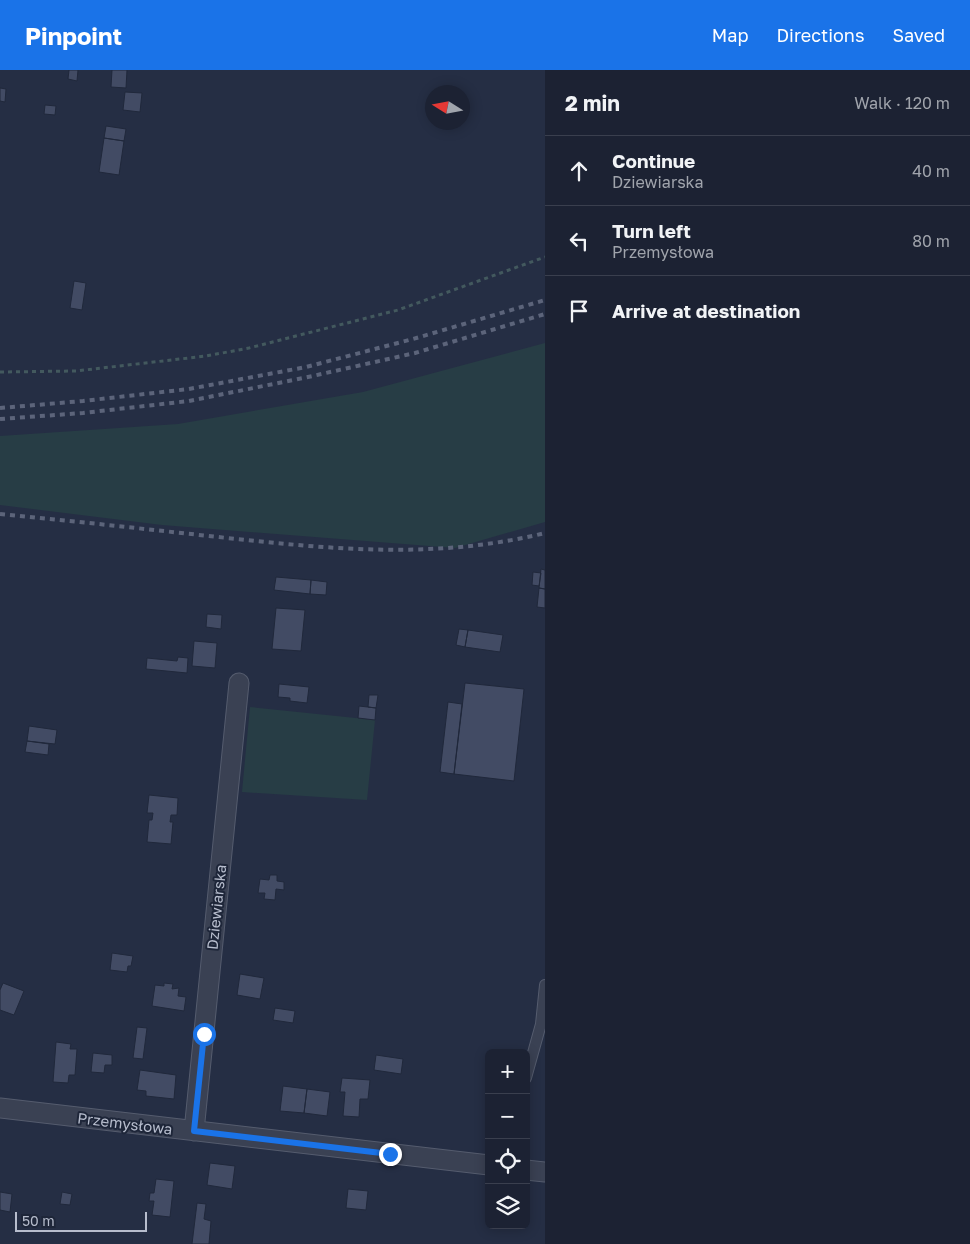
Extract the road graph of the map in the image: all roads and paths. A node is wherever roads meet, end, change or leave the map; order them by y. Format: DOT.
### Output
graph roads {
  1 [pos="545,257"];
  2 [pos="0,372"];
  3 [pos="239,683"];
  4 [pos="545,986"];
  5 [pos="530,1064"];
  6 [pos="0,1108"];
  7 [pos="194,1131"];
  8 [pos="485,1165"];
  9 [pos="530,1170"];
  10 [pos="545,1172"];
  1 -- 2 [label="path"];
  3 -- 7 [label="street, Dziewiarska"];
  4 -- 5 [label="lane"];
  6 -- 7 [label="street, Przemysłowa"];
  7 -- 8 [label="street, Przemysłowa"];
  9 -- 10 [label="street"];
}
